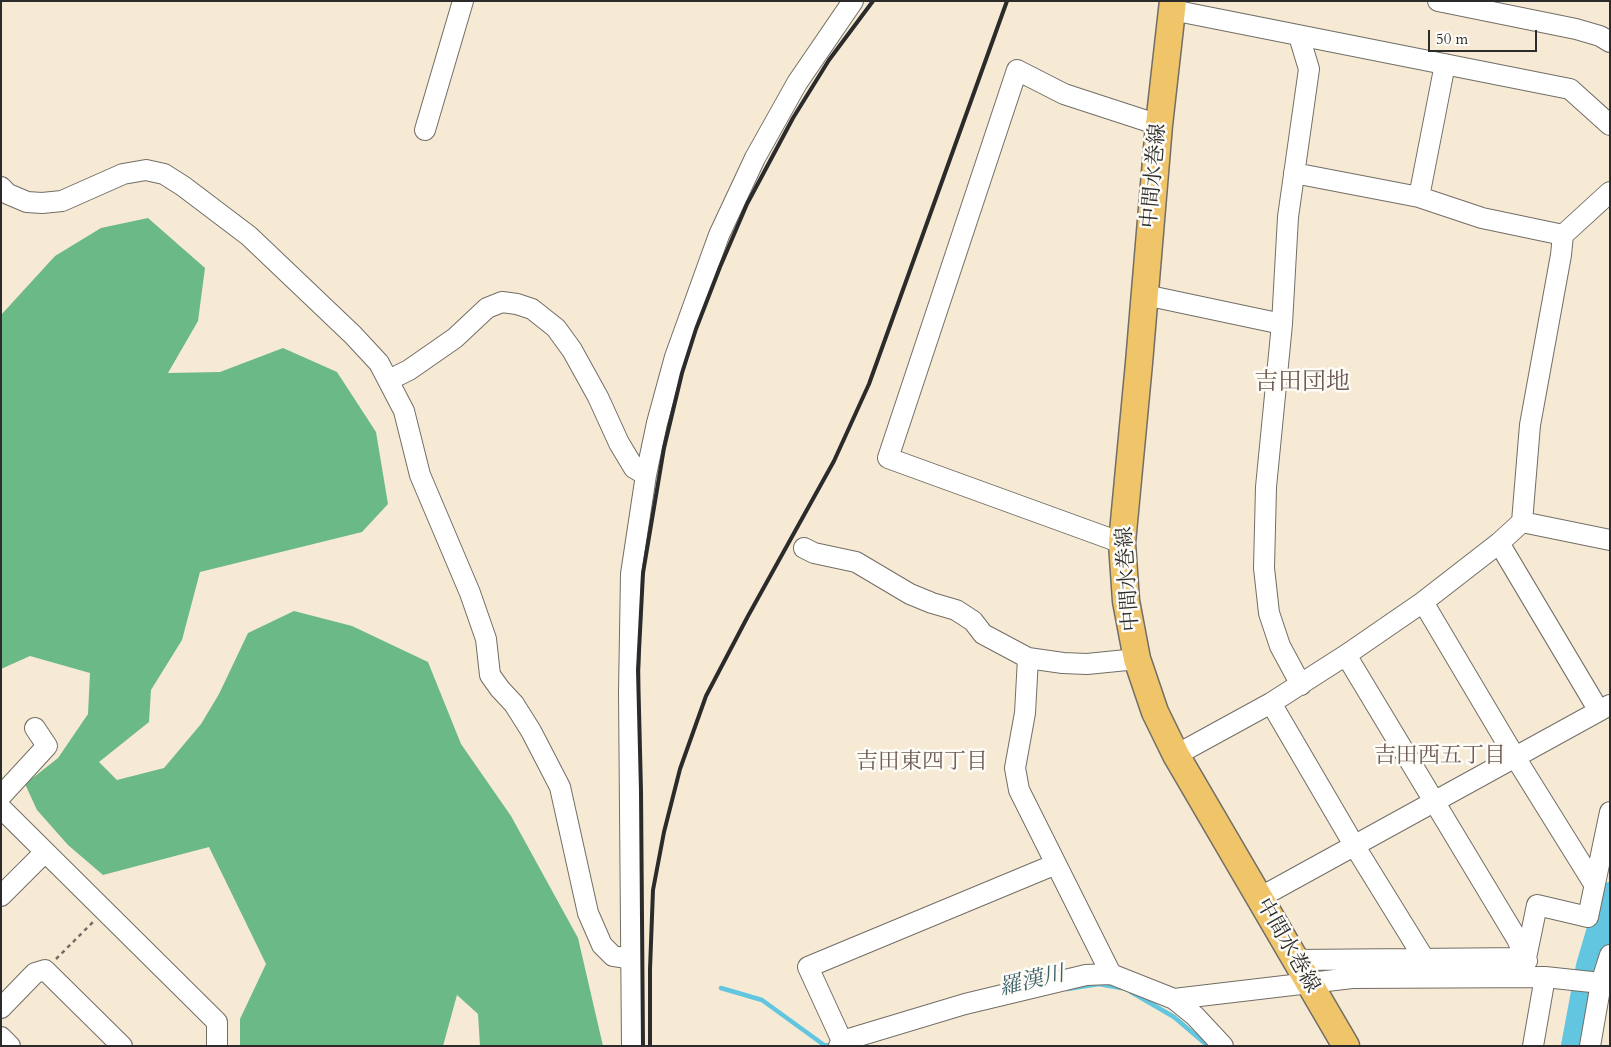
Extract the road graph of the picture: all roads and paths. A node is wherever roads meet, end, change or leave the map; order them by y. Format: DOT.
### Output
graph roads {
  1 [pos="463,1"];
  2 [pos="853,1"];
  3 [pos="1438,1"];
  4 [pos="1172,6"];
  5 [pos="1607,35"];
  6 [pos="1299,36"];
  7 [pos="1445,64"];
  8 [pos="1159,125"];
  9 [pos="1610,125"];
  10 [pos="425,130"];
  11 [pos="1294,173"];
  12 [pos="1,187"];
  13 [pos="1610,192"];
  14 [pos="1419,197"];
  15 [pos="1563,235"];
  16 [pos="1145,295"];
  17 [pos="1282,324"];
  18 [pos="389,380"];
  19 [pos="646,474"];
  20 [pos="1522,522"];
  21 [pos="1122,543"];
  22 [pos="1499,543"];
  23 [pos="1606,544"];
  24 [pos="804,548"];
  25 [pos="1423,602"];
  26 [pos="1346,655"];
  27 [pos="1028,658"];
  28 [pos="1137,659"];
  29 [pos="1301,685"];
  30 [pos="1271,703"];
  31 [pos="1604,708"];
  32 [pos="35,728"];
  33 [pos="1176,755"];
  34 [pos="1515,757"];
  35 [pos="1,796"];
  36 [pos="1436,802"];
  37 [pos="1,808"];
  38 [pos="1610,812"];
  39 [pos="1354,845"];
  40 [pos="45,852"];
  41 [pos="1056,864"];
  42 [pos="1594,884"];
  43 [pos="1,896"];
  44 [pos="1260,898"];
  45 [pos="105,910"];
  46 [pos="1610,955"];
  47 [pos="631,959"];
  48 [pos="1295,960"];
  49 [pos="1425,960"];
  50 [pos="45,970"];
  51 [pos="1533,971"];
  52 [pos="1112,974"];
  53 [pos="1606,983"];
  54 [pos="1310,984"];
  55 [pos="1174,999"];
  56 [pos="1,1008"];
  57 [pos="1,1037"];
  58 [pos="840,1043"];
  59 [pos="10,1046"];
  60 [pos="122,1046"];
  61 [pos="217,1046"];
  62 [pos="632,1046"];
  63 [pos="1223,1046"];
  64 [pos="1346,1046"];
  65 [pos="1533,1046"];
  66 [pos="1590,1046"];
  1 -- 10 [label="street"];
  2 -- 19 [label="street"];
  3 -- 5 [label="street"];
  4 -- 6 [label="street"];
  4 -- 8 [label="main road, 中間水巻線"];
  6 -- 7 [label="street"];
  6 -- 11 [label="street"];
  7 -- 9 [label="street"];
  7 -- 14 [label="street"];
  8 -- 16 [label="main road, 中間水巻線"];
  8 -- 21 [label="street"];
  11 -- 14 [label="street"];
  11 -- 17 [label="street"];
  12 -- 18 [label="street"];
  13 -- 15 [label="street"];
  14 -- 15 [label="street"];
  15 -- 20 [label="street"];
  16 -- 17 [label="street"];
  16 -- 21 [label="main road, 中間水巻線"];
  17 -- 29 [label="street"];
  18 -- 19 [label="street"];
  18 -- 47 [label="street"];
  19 -- 47 [label="street"];
  20 -- 22 [label="street"];
  20 -- 23 [label="street"];
  21 -- 28 [label="main road, 中間水巻線"];
  22 -- 25 [label="street"];
  22 -- 31 [label="street"];
  24 -- 27 [label="street"];
  25 -- 26 [label="street"];
  25 -- 34 [label="street"];
  26 -- 29 [label="street"];
  26 -- 36 [label="street"];
  27 -- 28 [label="street"];
  27 -- 41 [label="street"];
  28 -- 33 [label="main road, 中間水巻線"];
  29 -- 30 [label="street"];
  30 -- 33 [label="street"];
  30 -- 39 [label="street"];
  31 -- 34 [label="street"];
  32 -- 35 [label="street"];
  33 -- 44 [label="main road, 中間水巻線"];
  34 -- 36 [label="street"];
  34 -- 42 [label="street"];
  36 -- 39 [label="street"];
  36 -- 51 [label="street"];
  37 -- 40 [label="street"];
  38 -- 42 [label="street"];
  39 -- 44 [label="street"];
  39 -- 49 [label="street"];
  40 -- 43 [label="street"];
  40 -- 45 [label="street"];
  41 -- 52 [label="street"];
  41 -- 58 [label="street"];
  42 -- 51 [label="street"];
  44 -- 48 [label="main road, 中間水巻線"];
  45 -- 50 [label="path"];
  45 -- 61 [label="street"];
  46 -- 53 [label="street"];
  47 -- 62 [label="street"];
  48 -- 49 [label="street"];
  48 -- 54 [label="main road, 中間水巻線"];
  49 -- 51 [label="street"];
  50 -- 56 [label="street"];
  50 -- 60 [label="street"];
  51 -- 53 [label="street"];
  51 -- 54 [label="street"];
  51 -- 65 [label="street"];
  52 -- 55 [label="street"];
  52 -- 58 [label="street"];
  53 -- 66 [label="street"];
  54 -- 55 [label="street"];
  54 -- 64 [label="main road, 中間水巻線"];
  55 -- 63 [label="street"];
  57 -- 59 [label="street"];
}
